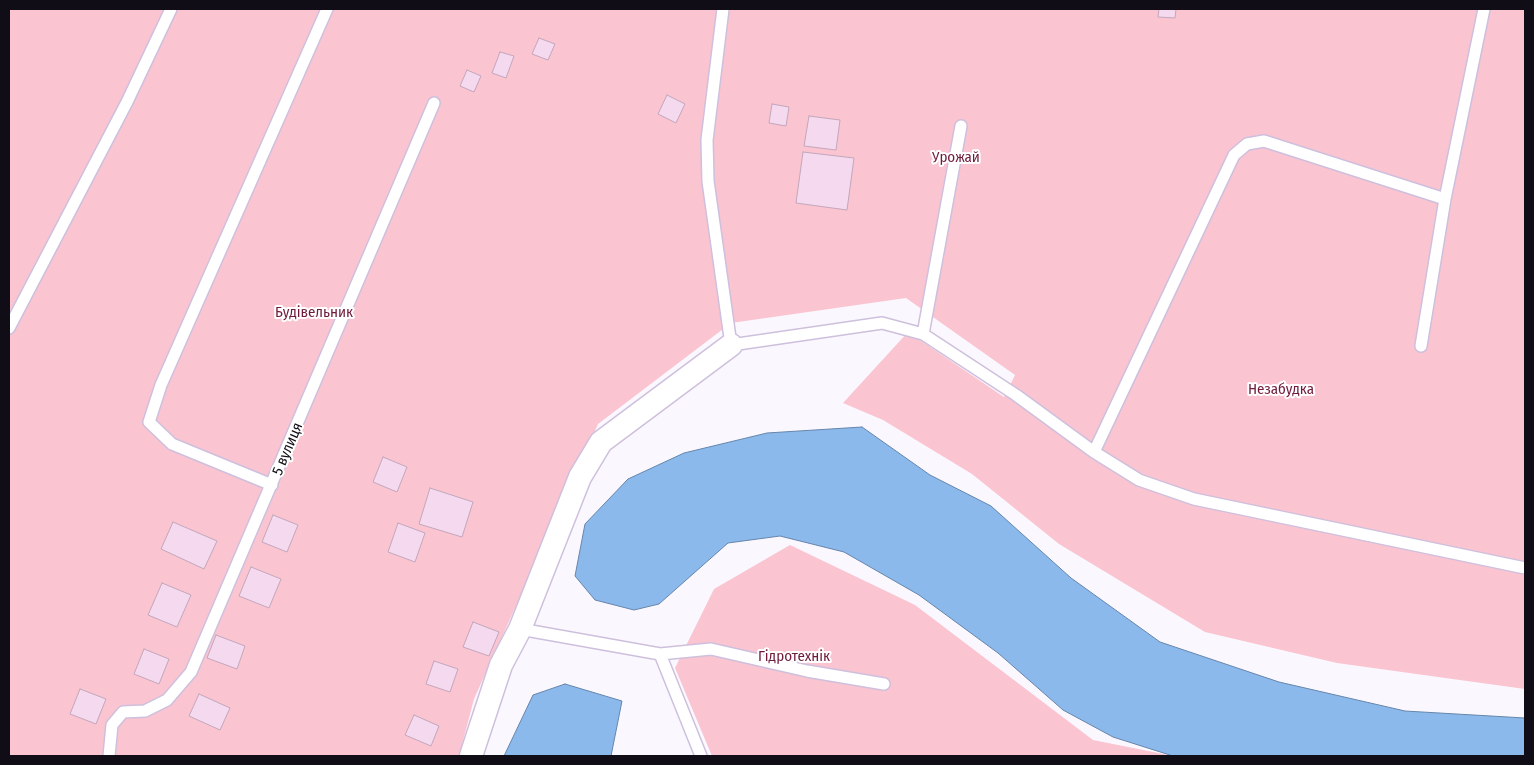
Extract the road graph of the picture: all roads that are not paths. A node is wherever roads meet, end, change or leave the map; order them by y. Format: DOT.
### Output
graph roads {
  1 [pos="171,9"];
  2 [pos="327,9"];
  3 [pos="723,9"];
  4 [pos="1484,9"];
  5 [pos="434,103"];
  6 [pos="962,126"];
  7 [pos="1445,199"];
  8 [pos="9,328"];
  9 [pos="923,334"];
  10 [pos="731,345"];
  11 [pos="1420,346"];
  12 [pos="1094,452"];
  13 [pos="272,485"];
  14 [pos="1525,568"];
  15 [pos="520,629"];
  16 [pos="660,654"];
  17 [pos="884,684"];
  18 [pos="109,756"];
  19 [pos="471,756"];
  20 [pos="701,756"];
  1 -- 8 [label="lane"];
  2 -- 13 [label="lane"];
  3 -- 10 [label="lane"];
  4 -- 7 [label="lane"];
  5 -- 13 [label="lane, 5 вулиця"];
  6 -- 9 [label="lane"];
  7 -- 11 [label="lane"];
  7 -- 12 [label="lane"];
  9 -- 10 [label="lane"];
  9 -- 12 [label="lane"];
  10 -- 15 [label="street"];
  12 -- 14 [label="lane"];
  13 -- 18 [label="lane, 5 вулиця"];
  15 -- 16 [label="lane"];
  15 -- 19 [label="street"];
  16 -- 17 [label="lane"];
  16 -- 20 [label="lane"];
}
